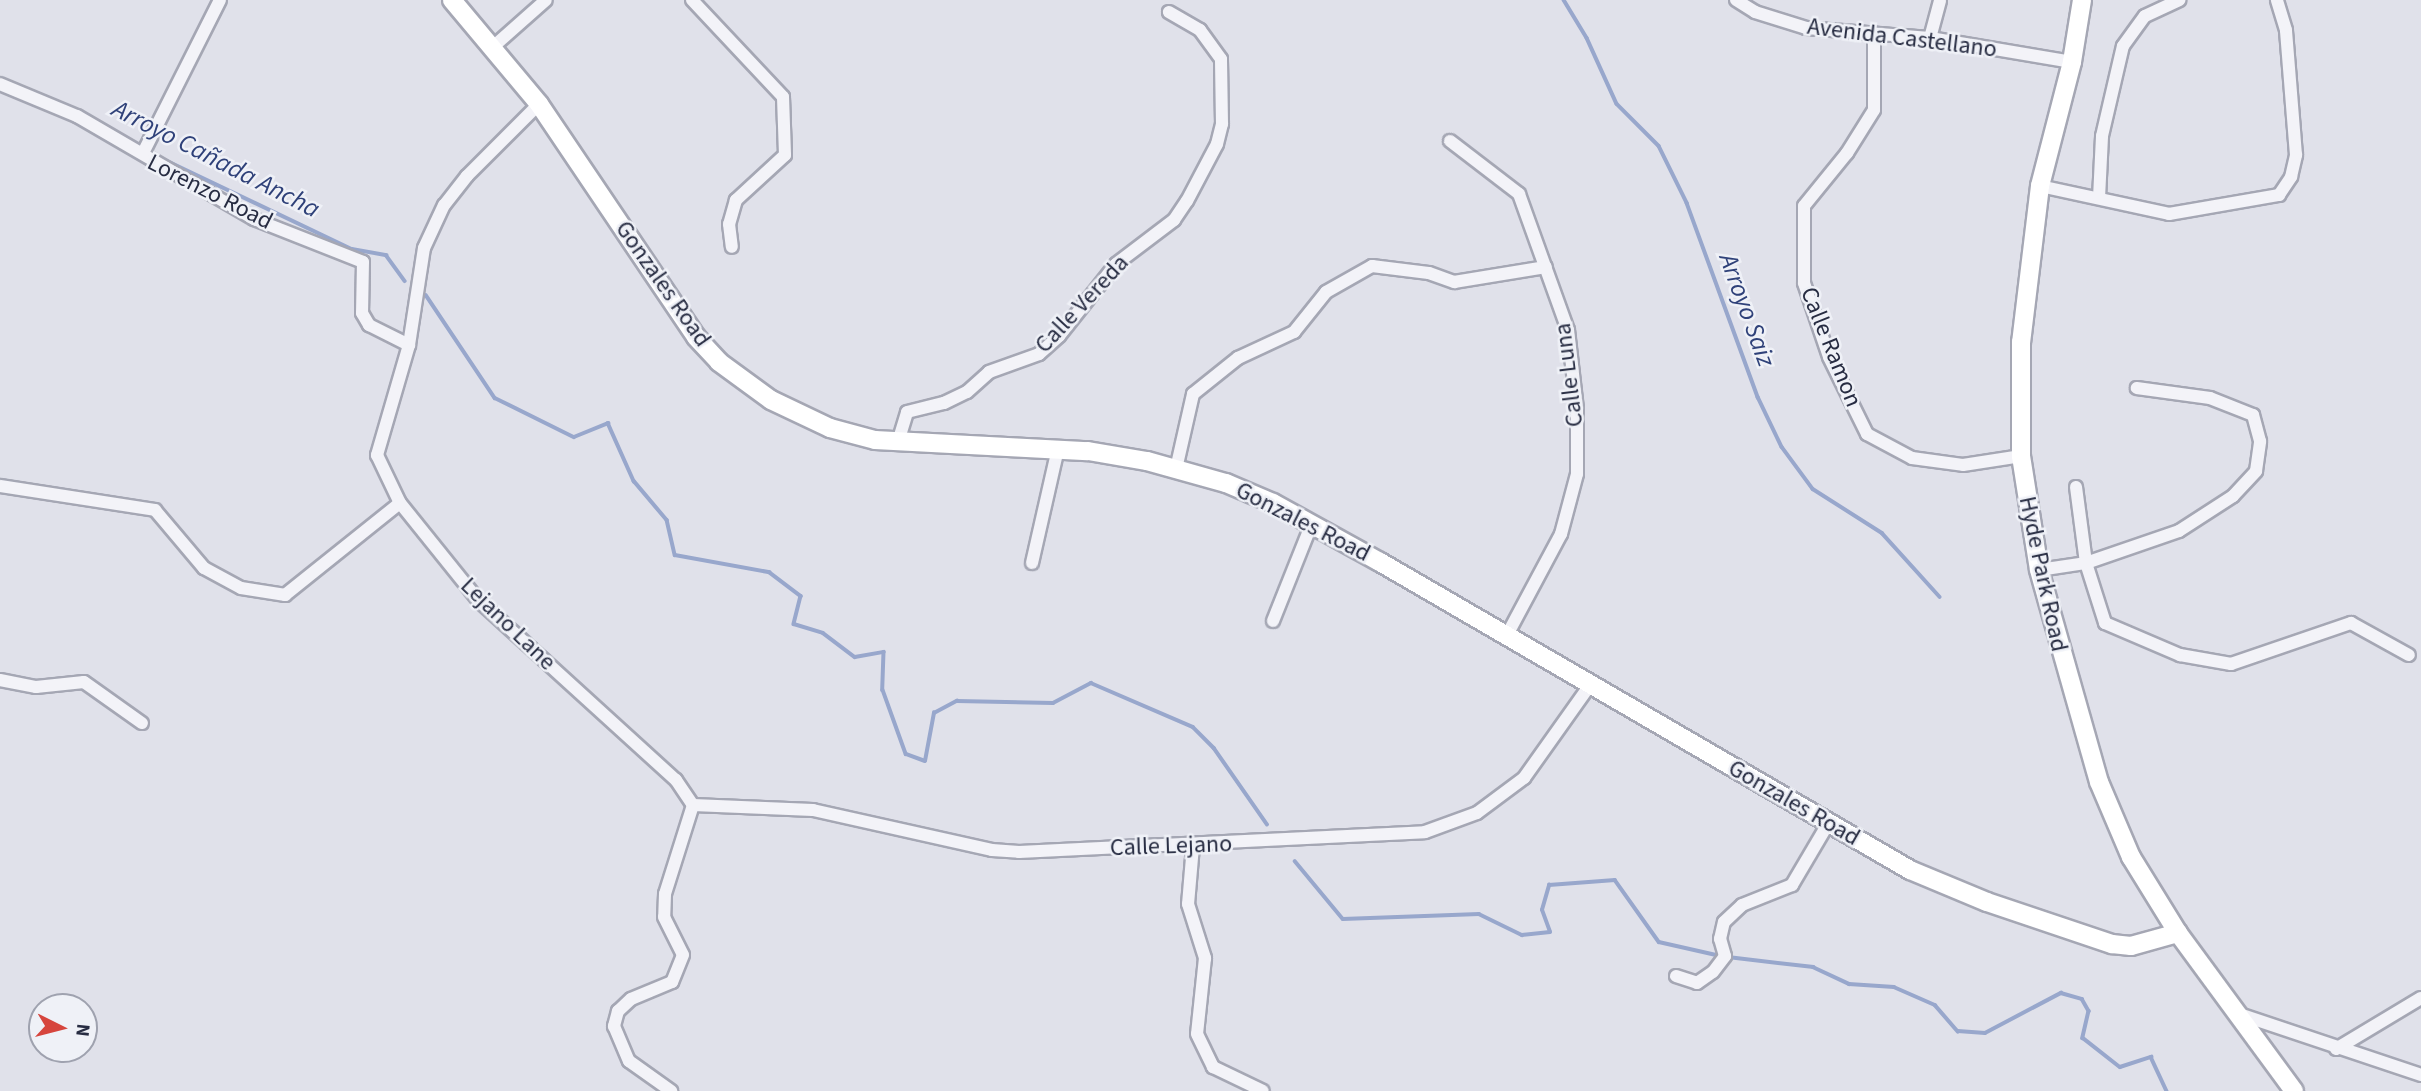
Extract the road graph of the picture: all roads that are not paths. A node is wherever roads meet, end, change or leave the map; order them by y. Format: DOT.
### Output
graph roads {
  1 [pos="220,0"];
  2 [pos="452,0"];
  3 [pos="546,0"];
  4 [pos="692,0"];
  5 [pos="1736,0"];
  6 [pos="1940,0"];
  7 [pos="2082,0"];
  8 [pos="2180,0"];
  9 [pos="2277,0"];
  10 [pos="1169,12"];
  11 [pos="1874,36"];
  12 [pos="1930,38"];
  13 [pos="494,46"];
  14 [pos="2072,62"];
  15 [pos="0,84"];
  16 [pos="539,104"];
  17 [pos="1451,141"];
  18 [pos="145,149"];
  19 [pos="2040,186"];
  20 [pos="2099,198"];
  21 [pos="732,247"];
  22 [pos="1546,267"];
  23 [pos="409,345"];
  24 [pos="2137,388"];
  25 [pos="898,442"];
  26 [pos="1058,449"];
  27 [pos="2021,456"];
  28 [pos="1176,469"];
  29 [pos="0,486"];
  30 [pos="2076,487"];
  31 [pos="400,503"];
  32 [pos="1312,523"];
  33 [pos="1032,563"];
  34 [pos="2085,563"];
  35 [pos="2039,570"];
  36 [pos="1273,621"];
  37 [pos="1507,635"];
  38 [pos="2409,655"];
  39 [pos="0,681"];
  40 [pos="1590,685"];
  41 [pos="142,723"];
  42 [pos="693,805"];
  43 [pos="1828,824"];
  44 [pos="1193,846"];
  45 [pos="2178,933"];
  46 [pos="1676,976"];
  47 [pos="2421,998"];
  48 [pos="2242,1015"];
  49 [pos="2336,1049"];
  50 [pos="2421,1075"];
  51 [pos="671,1091"];
  52 [pos="1263,1091"];
  53 [pos="2294,1091"];
  1 -- 18 [label="street"];
  2 -- 13 [label="street, Gonzales Road"];
  3 -- 13 [label="street"];
  4 -- 21 [label="street"];
  5 -- 11 [label="street, Avenida Castellano"];
  6 -- 12 [label="street"];
  7 -- 14 [label="street, Hyde Park Road"];
  8 -- 20 [label="street"];
  9 -- 20 [label="street"];
  10 -- 25 [label="street, Calle Vereda"];
  11 -- 12 [label="street, Avenida Castellano"];
  11 -- 27 [label="street, Calle Ramon"];
  12 -- 14 [label="street, Avenida Castellano"];
  13 -- 16 [label="street, Gonzales Road"];
  14 -- 19 [label="street, Hyde Park Road"];
  15 -- 23 [label="street, Lorenzo Road"];
  16 -- 23 [label="street, Lejano Lane"];
  16 -- 25 [label="street, Gonzales Road"];
  17 -- 22 [label="street, Calle Luna"];
  19 -- 20 [label="street"];
  19 -- 27 [label="street, Hyde Park Road"];
  22 -- 28 [label="street"];
  22 -- 37 [label="street, Calle Luna"];
  23 -- 31 [label="street, Lejano Lane"];
  24 -- 34 [label="street"];
  25 -- 26 [label="street, Gonzales Road"];
  26 -- 28 [label="street, Gonzales Road"];
  26 -- 33 [label="street"];
  27 -- 35 [label="street, Hyde Park Road"];
  28 -- 32 [label="street, Gonzales Road"];
  29 -- 31 [label="street"];
  30 -- 34 [label="street"];
  31 -- 42 [label="street, Lejano Lane"];
  32 -- 36 [label="street"];
  32 -- 37 [label="street, Gonzales Road"];
  34 -- 35 [label="street"];
  34 -- 38 [label="street"];
  35 -- 45 [label="street, Hyde Park Road"];
  37 -- 40 [label="street, Gonzales Road"];
  39 -- 41 [label="street"];
  40 -- 43 [label="street, Gonzales Road"];
  40 -- 44 [label="street, Calle Lejano"];
  42 -- 44 [label="street, Calle Lejano"];
  42 -- 51 [label="street"];
  43 -- 45 [label="street, Gonzales Road"];
  43 -- 46 [label="street"];
  44 -- 52 [label="street"];
  45 -- 48 [label="street, Hyde Park Road"];
  47 -- 49 [label="street"];
  48 -- 49 [label="street"];
  48 -- 53 [label="street, Hyde Park Road"];
  49 -- 50 [label="street"];
}
